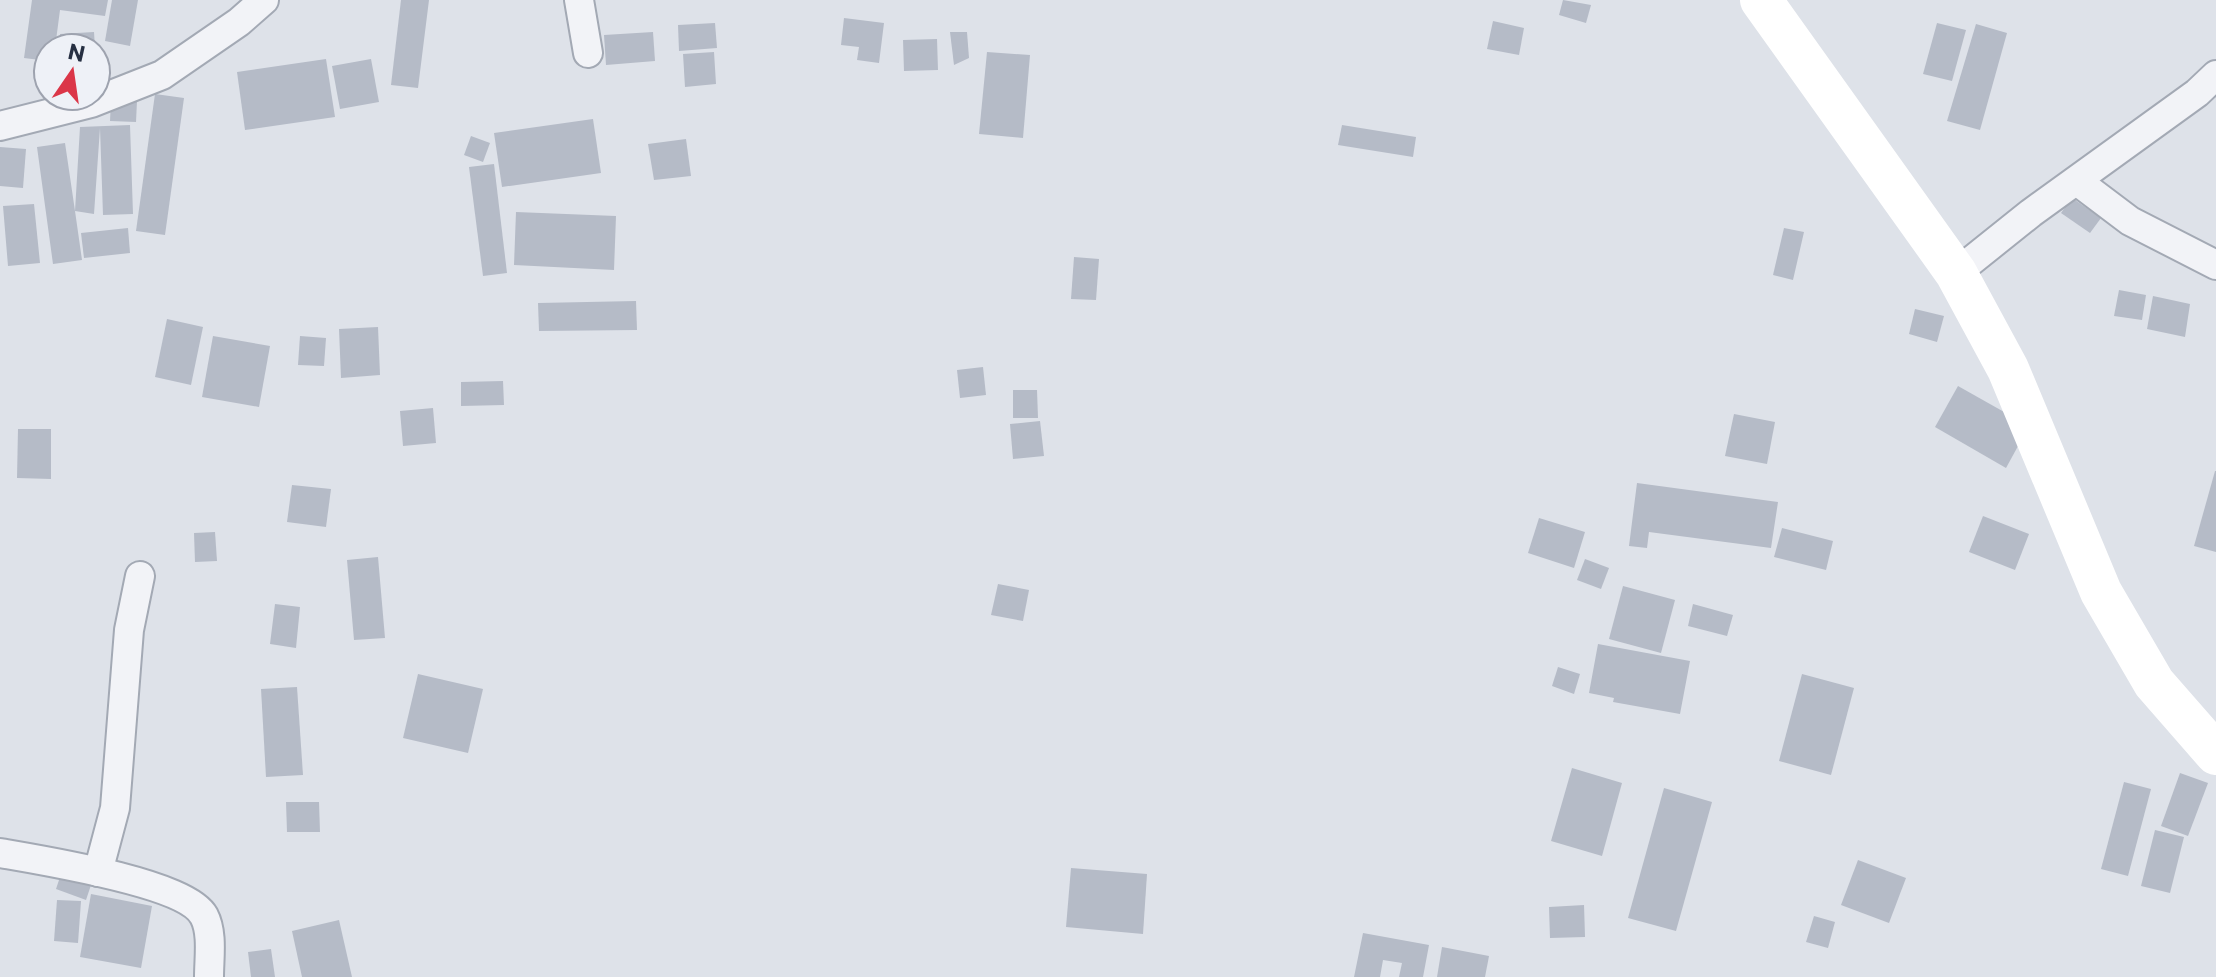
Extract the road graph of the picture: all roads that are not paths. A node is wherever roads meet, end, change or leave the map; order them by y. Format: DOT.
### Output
graph roads {
  1 [pos="264,0"];
  2 [pos="579,0"];
  3 [pos="1761,0"];
  4 [pos="588,53"];
  5 [pos="2216,75"];
  6 [pos="0,126"];
  7 [pos="2077,181"];
  8 [pos="2216,265"];
  9 [pos="1956,273"];
  10 [pos="140,576"];
  11 [pos="2216,754"];
  12 [pos="0,853"];
  13 [pos="98,872"];
  14 [pos="209,977"];
  1 -- 6 [label="street"];
  2 -- 4 [label="street"];
  3 -- 9 [label="street"];
  5 -- 7 [label="street"];
  7 -- 8 [label="street"];
  7 -- 9 [label="street"];
  9 -- 11 [label="street"];
  10 -- 13 [label="street"];
  12 -- 13 [label="street"];
  13 -- 14 [label="street"];
}
